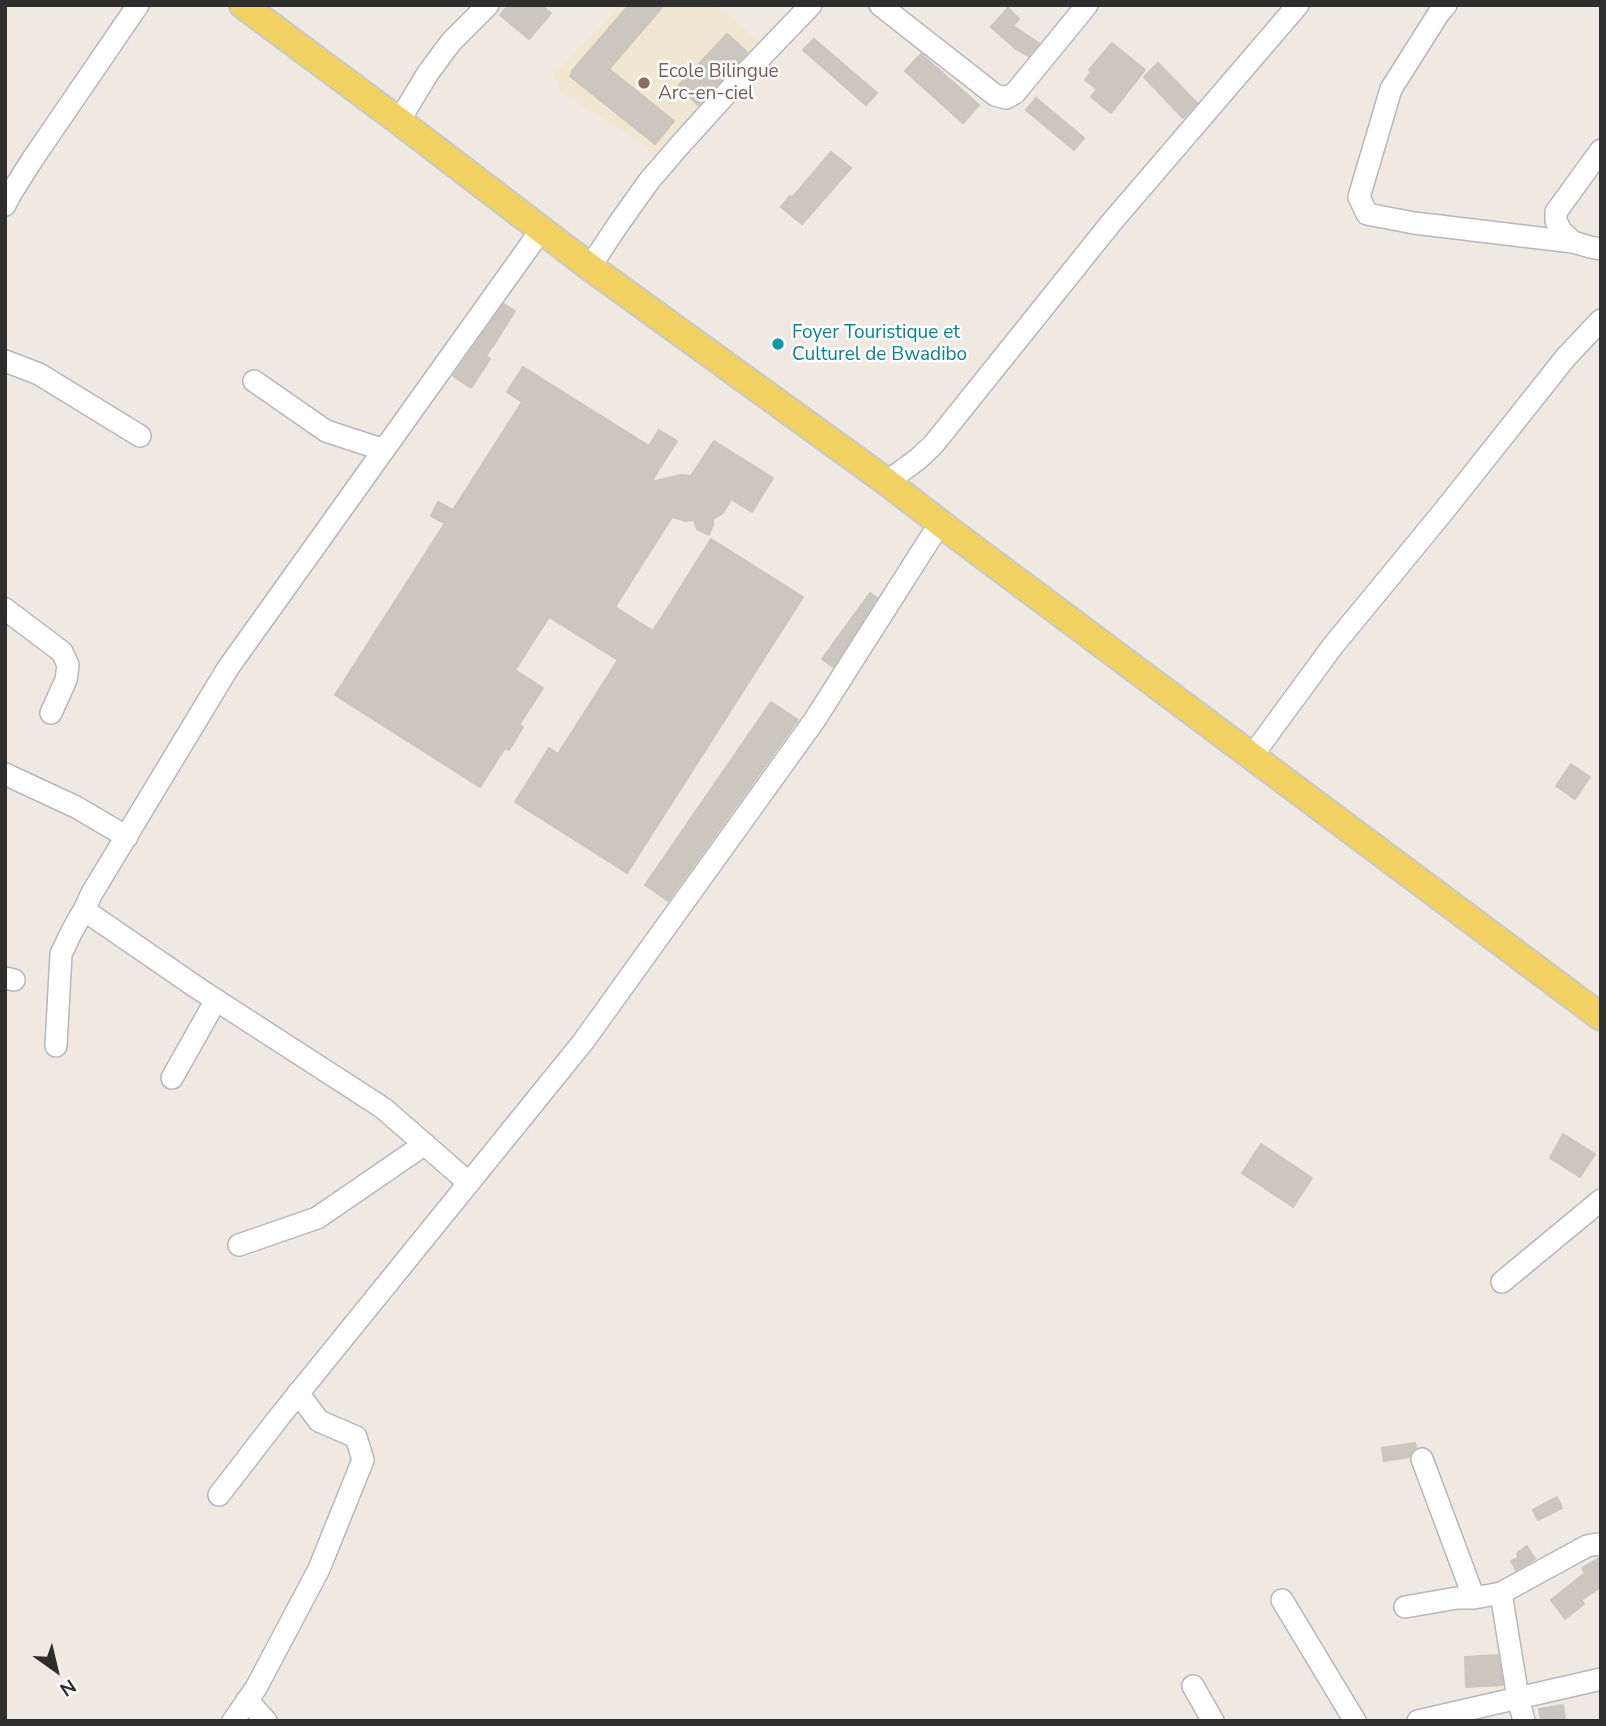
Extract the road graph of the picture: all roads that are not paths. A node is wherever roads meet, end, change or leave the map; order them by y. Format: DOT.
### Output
graph roads {
  1 [pos="138,5"];
  2 [pos="488,5"];
  3 [pos="811,5"];
  4 [pos="880,5"];
  5 [pos="1087,5"];
  6 [pos="1298,5"];
  7 [pos="1446,5"];
  8 [pos="246,6"];
  9 [pos="399,121"];
  10 [pos="1601,150"];
  11 [pos="5,205"];
  12 [pos="541,230"];
  13 [pos="1573,242"];
  14 [pos="1601,249"];
  15 [pos="590,267"];
  16 [pos="1601,320"];
  17 [pos="5,361"];
  18 [pos="254,381"];
  19 [pos="141,436"];
  20 [pos="384,450"];
  21 [pos="887,482"];
  22 [pos="940,523"];
  23 [pos="5,609"];
  24 [pos="51,713"];
  25 [pos="1252,756"];
  26 [pos="5,774"];
  27 [pos="127,837"];
  28 [pos="84,910"];
  29 [pos="216,999"];
  30 [pos="1601,1017"];
  31 [pos="56,1046"];
  32 [pos="172,1078"];
  33 [pos="425,1144"];
  34 [pos="469,1183"];
  35 [pos="1601,1200"];
  36 [pos="239,1245"];
  37 [pos="1502,1282"];
  38 [pos="298,1394"];
  39 [pos="1422,1459"];
  40 [pos="219,1495"];
  41 [pos="1601,1545"];
  42 [pos="1501,1593"];
  43 [pos="1474,1598"];
  44 [pos="1282,1600"];
  45 [pos="1405,1607"];
  46 [pos="1601,1679"];
  47 [pos="1193,1686"];
  48 [pos="1518,1698"];
  49 [pos="247,1700"];
  50 [pos="233,1721"];
  51 [pos="266,1721"];
  52 [pos="1213,1721"];
  53 [pos="1355,1721"];
  54 [pos="1418,1721"];
  55 [pos="1524,1721"];
  1 -- 11 [label="street"];
  2 -- 9 [label="street"];
  3 -- 15 [label="street"];
  4 -- 5 [label="street"];
  6 -- 21 [label="street"];
  7 -- 13 [label="street"];
  8 -- 9 [label="main road"];
  9 -- 12 [label="main road"];
  10 -- 13 [label="street"];
  12 -- 15 [label="main road"];
  12 -- 20 [label="street"];
  13 -- 14 [label="street"];
  15 -- 21 [label="main road"];
  16 -- 25 [label="street"];
  17 -- 19 [label="street"];
  18 -- 20 [label="street"];
  20 -- 27 [label="street"];
  21 -- 22 [label="main road"];
  22 -- 25 [label="main road"];
  22 -- 34 [label="street"];
  23 -- 24 [label="street"];
  25 -- 30 [label="main road"];
  26 -- 27 [label="street"];
  27 -- 28 [label="street"];
  28 -- 29 [label="street"];
  28 -- 31 [label="street"];
  29 -- 32 [label="street"];
  29 -- 33 [label="street"];
  33 -- 34 [label="street"];
  33 -- 36 [label="street"];
  34 -- 38 [label="street"];
  35 -- 37 [label="street"];
  38 -- 40 [label="street"];
  38 -- 49 [label="street"];
  39 -- 43 [label="street"];
  41 -- 42 [label="street"];
  42 -- 43 [label="street"];
  42 -- 48 [label="street"];
  43 -- 45 [label="street"];
  44 -- 53 [label="street"];
  46 -- 48 [label="street"];
  47 -- 52 [label="street"];
  48 -- 54 [label="street"];
  48 -- 55 [label="street"];
  49 -- 50 [label="street"];
  49 -- 51 [label="street"];
}
